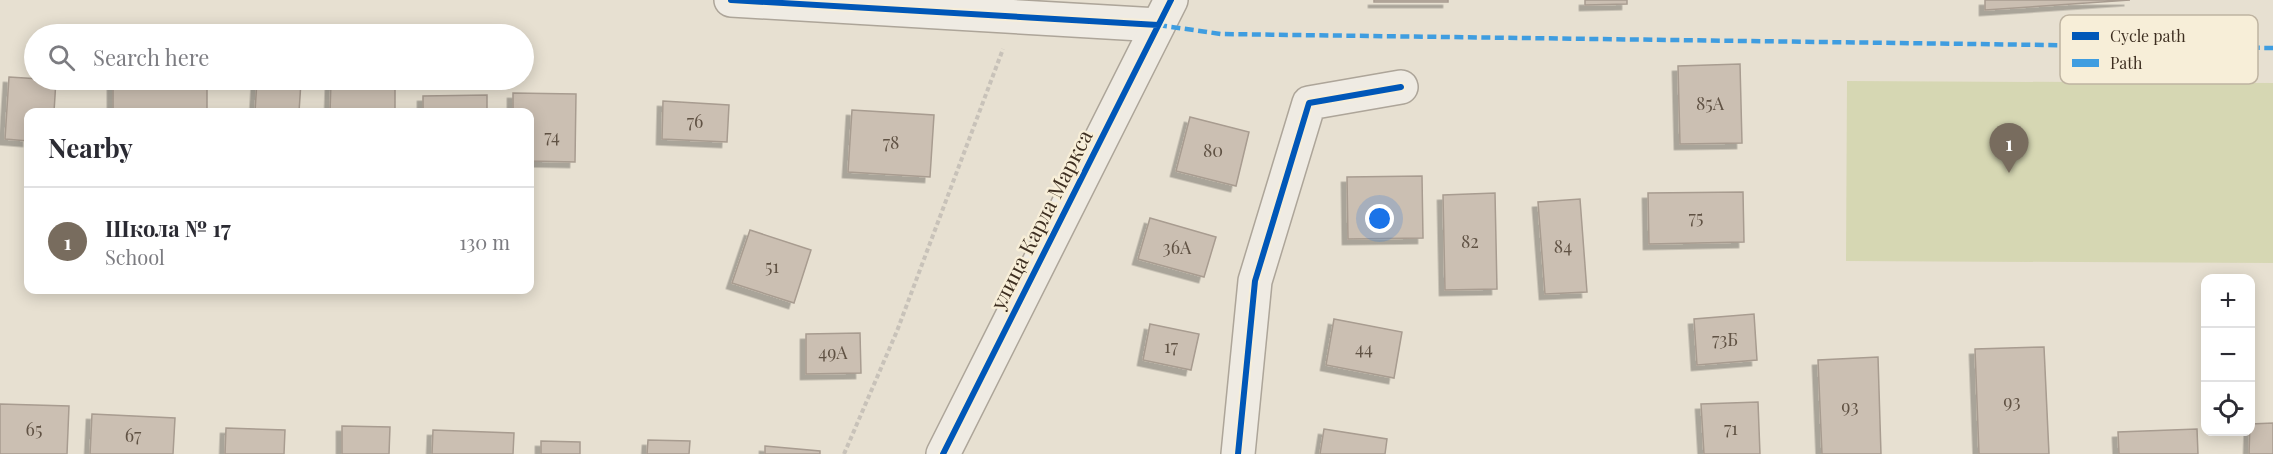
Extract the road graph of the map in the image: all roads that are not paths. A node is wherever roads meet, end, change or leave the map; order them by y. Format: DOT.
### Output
graph roads {
  1 [pos="731,0"];
  2 [pos="1165,13"];
  3 [pos="1401,87"];
  4 [pos="943,454"];
  5 [pos="1238,454"];
  1 -- 2 [label="street"];
  2 -- 4 [label="street, улица Карла Маркса"];
  3 -- 5 [label="street"];
}
